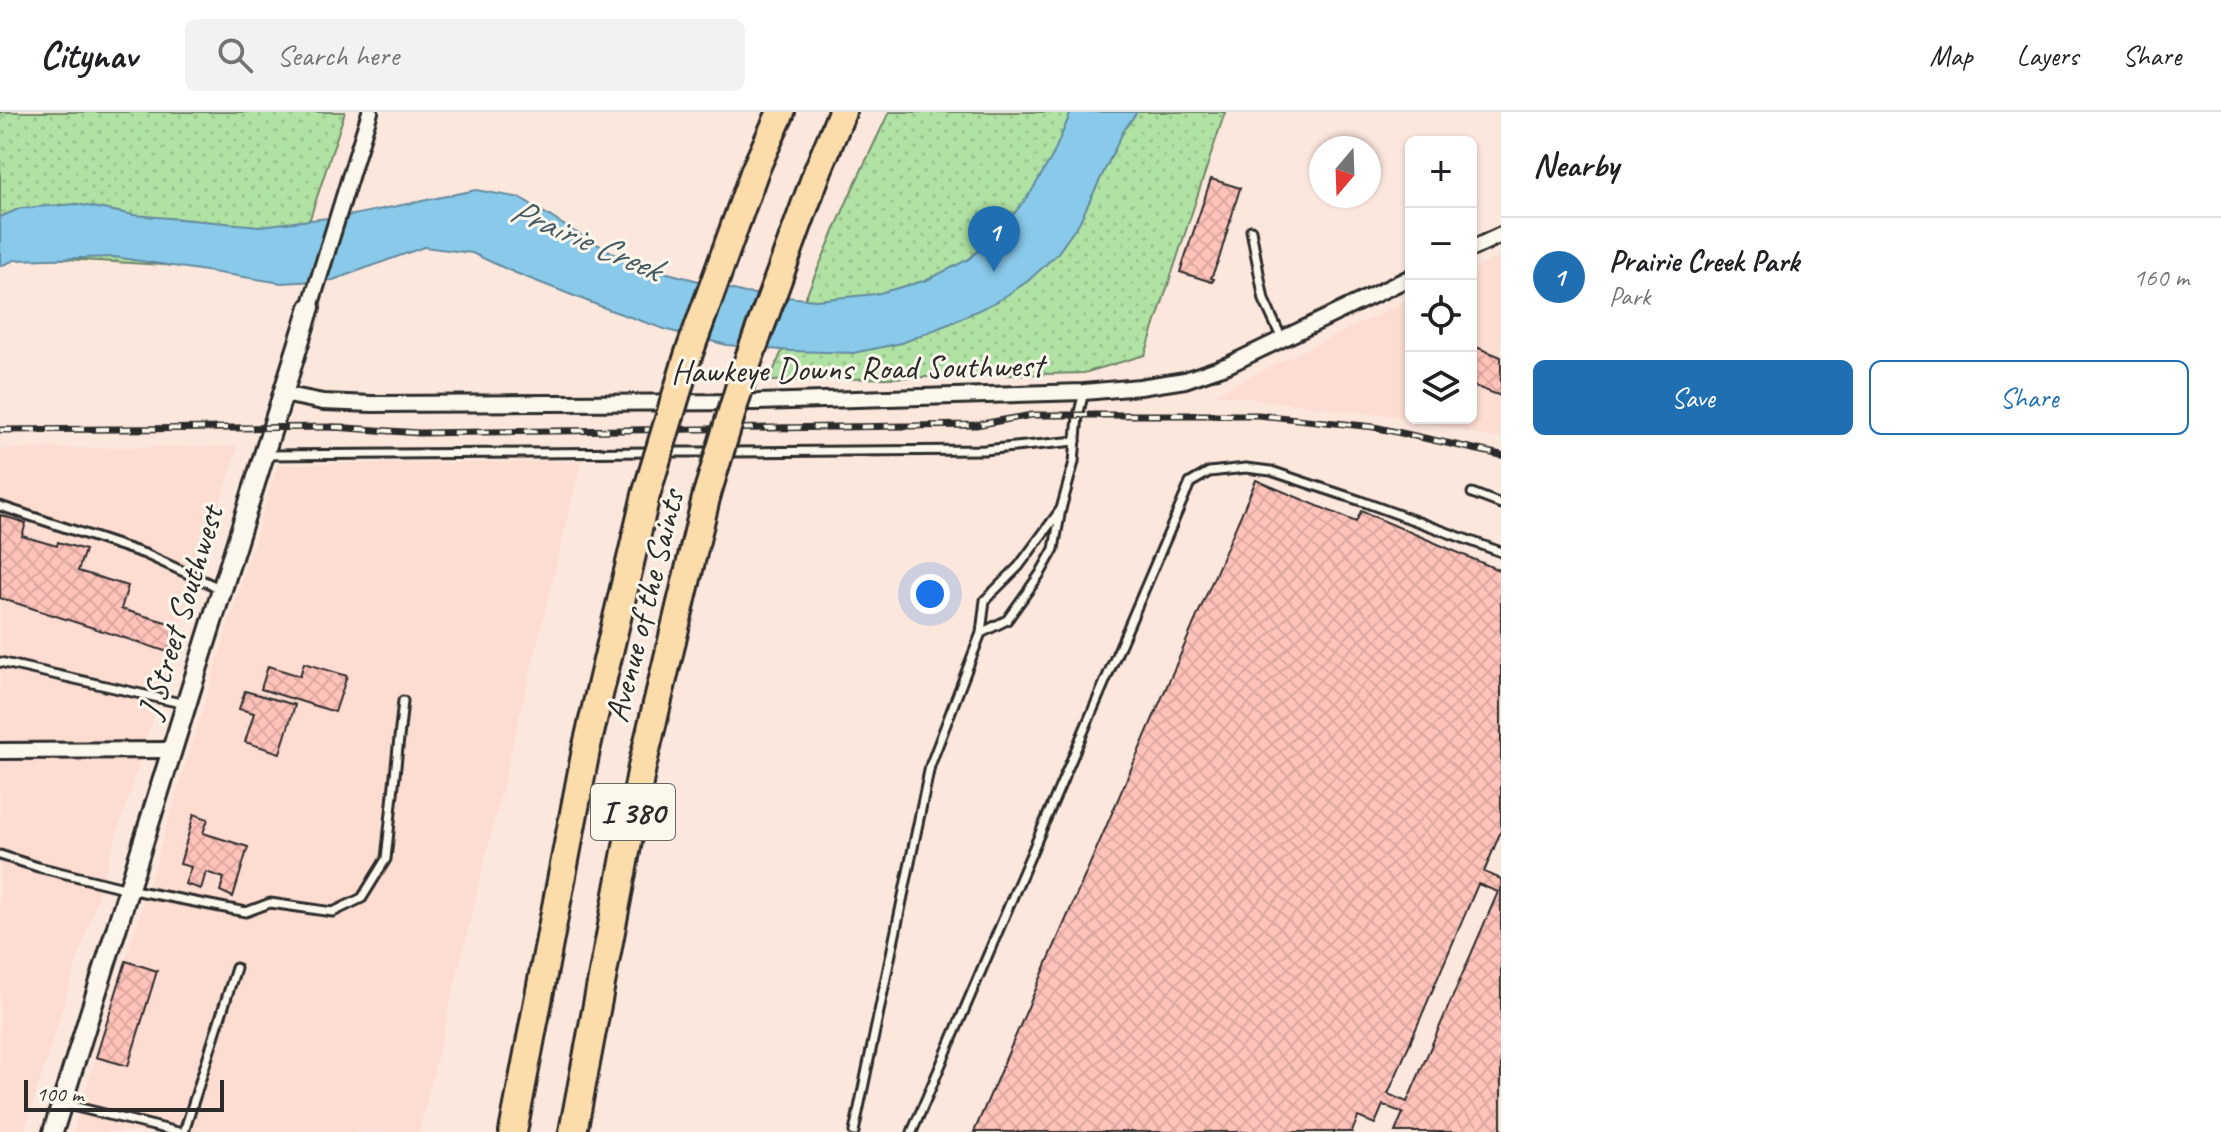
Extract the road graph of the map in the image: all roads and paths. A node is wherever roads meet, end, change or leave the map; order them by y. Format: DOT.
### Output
graph roads {
  1 [pos="370,112"];
  2 [pos="781,112"];
  3 [pos="842,112"];
  4 [pos="1251,230"];
  5 [pos="1501,235"];
  6 [pos="1477,246"];
  7 [pos="1405,280"];
  8 [pos="310,307"];
  9 [pos="1282,339"];
  10 [pos="1084,392"];
  11 [pos="283,394"];
  12 [pos="1076,441"];
  13 [pos="263,455"];
  14 [pos="1472,493"];
  15 [pos="1501,504"];
  16 [pos="0,506"];
  17 [pos="1061,509"];
  18 [pos="1501,552"];
  19 [pos="221,589"];
  20 [pos="981,633"];
  21 [pos="0,662"];
  22 [pos="403,701"];
  23 [pos="185,704"];
  24 [pos="170,750"];
  25 [pos="0,751"];
  26 [pos="0,855"];
  27 [pos="128,889"];
  28 [pos="236,968"];
  29 [pos="62,1103"];
  30 [pos="53,1132"];
  31 [pos="181,1132"];
  32 [pos="513,1132"];
  33 [pos="573,1132"];
  34 [pos="854,1132"];
  35 [pos="912,1132"];
  1 -- 8 [label="street, J Street Southwest"];
  2 -- 32 [label="highway, Avenue of the Saints / I 380, bridge"];
  3 -- 33 [label="highway, Avenue of the Saints / I 380, bridge"];
  4 -- 9 [label="lane"];
  5 -- 6 [label="street"];
  7 -- 9 [label="street, Hawkeye Downs Road Southwest"];
  8 -- 11 [label="street, J Street Southwest"];
  9 -- 10 [label="street, Hawkeye Downs Road Southwest"];
  10 -- 11 [label="street, Hawkeye Downs Road Southwest"];
  10 -- 12 [label="lane"];
  11 -- 13 [label="street, J Street Southwest"];
  12 -- 13 [label="lane"];
  12 -- 17 [label="lane"];
  13 -- 19 [label="street, J Street Southwest"];
  14 -- 15 [label="lane"];
  16 -- 19 [label="lane"];
  17 -- 20 [label="lane"];
  17 -- 20 [label="lane"];
  18 -- 35 [label="lane"];
  19 -- 23 [label="street, J Street Southwest"];
  20 -- 34 [label="lane"];
  21 -- 23 [label="lane"];
  22 -- 27 [label="lane"];
  23 -- 24 [label="street, J Street Southwest"];
  24 -- 25 [label="street"];
  24 -- 27 [label="street, J Street Southwest"];
  26 -- 27 [label="lane"];
  27 -- 29 [label="street, J Street Southwest"];
  28 -- 31 [label="lane"];
  29 -- 30 [label="street, J Street Southwest"];
  29 -- 31 [label="lane"];
}
